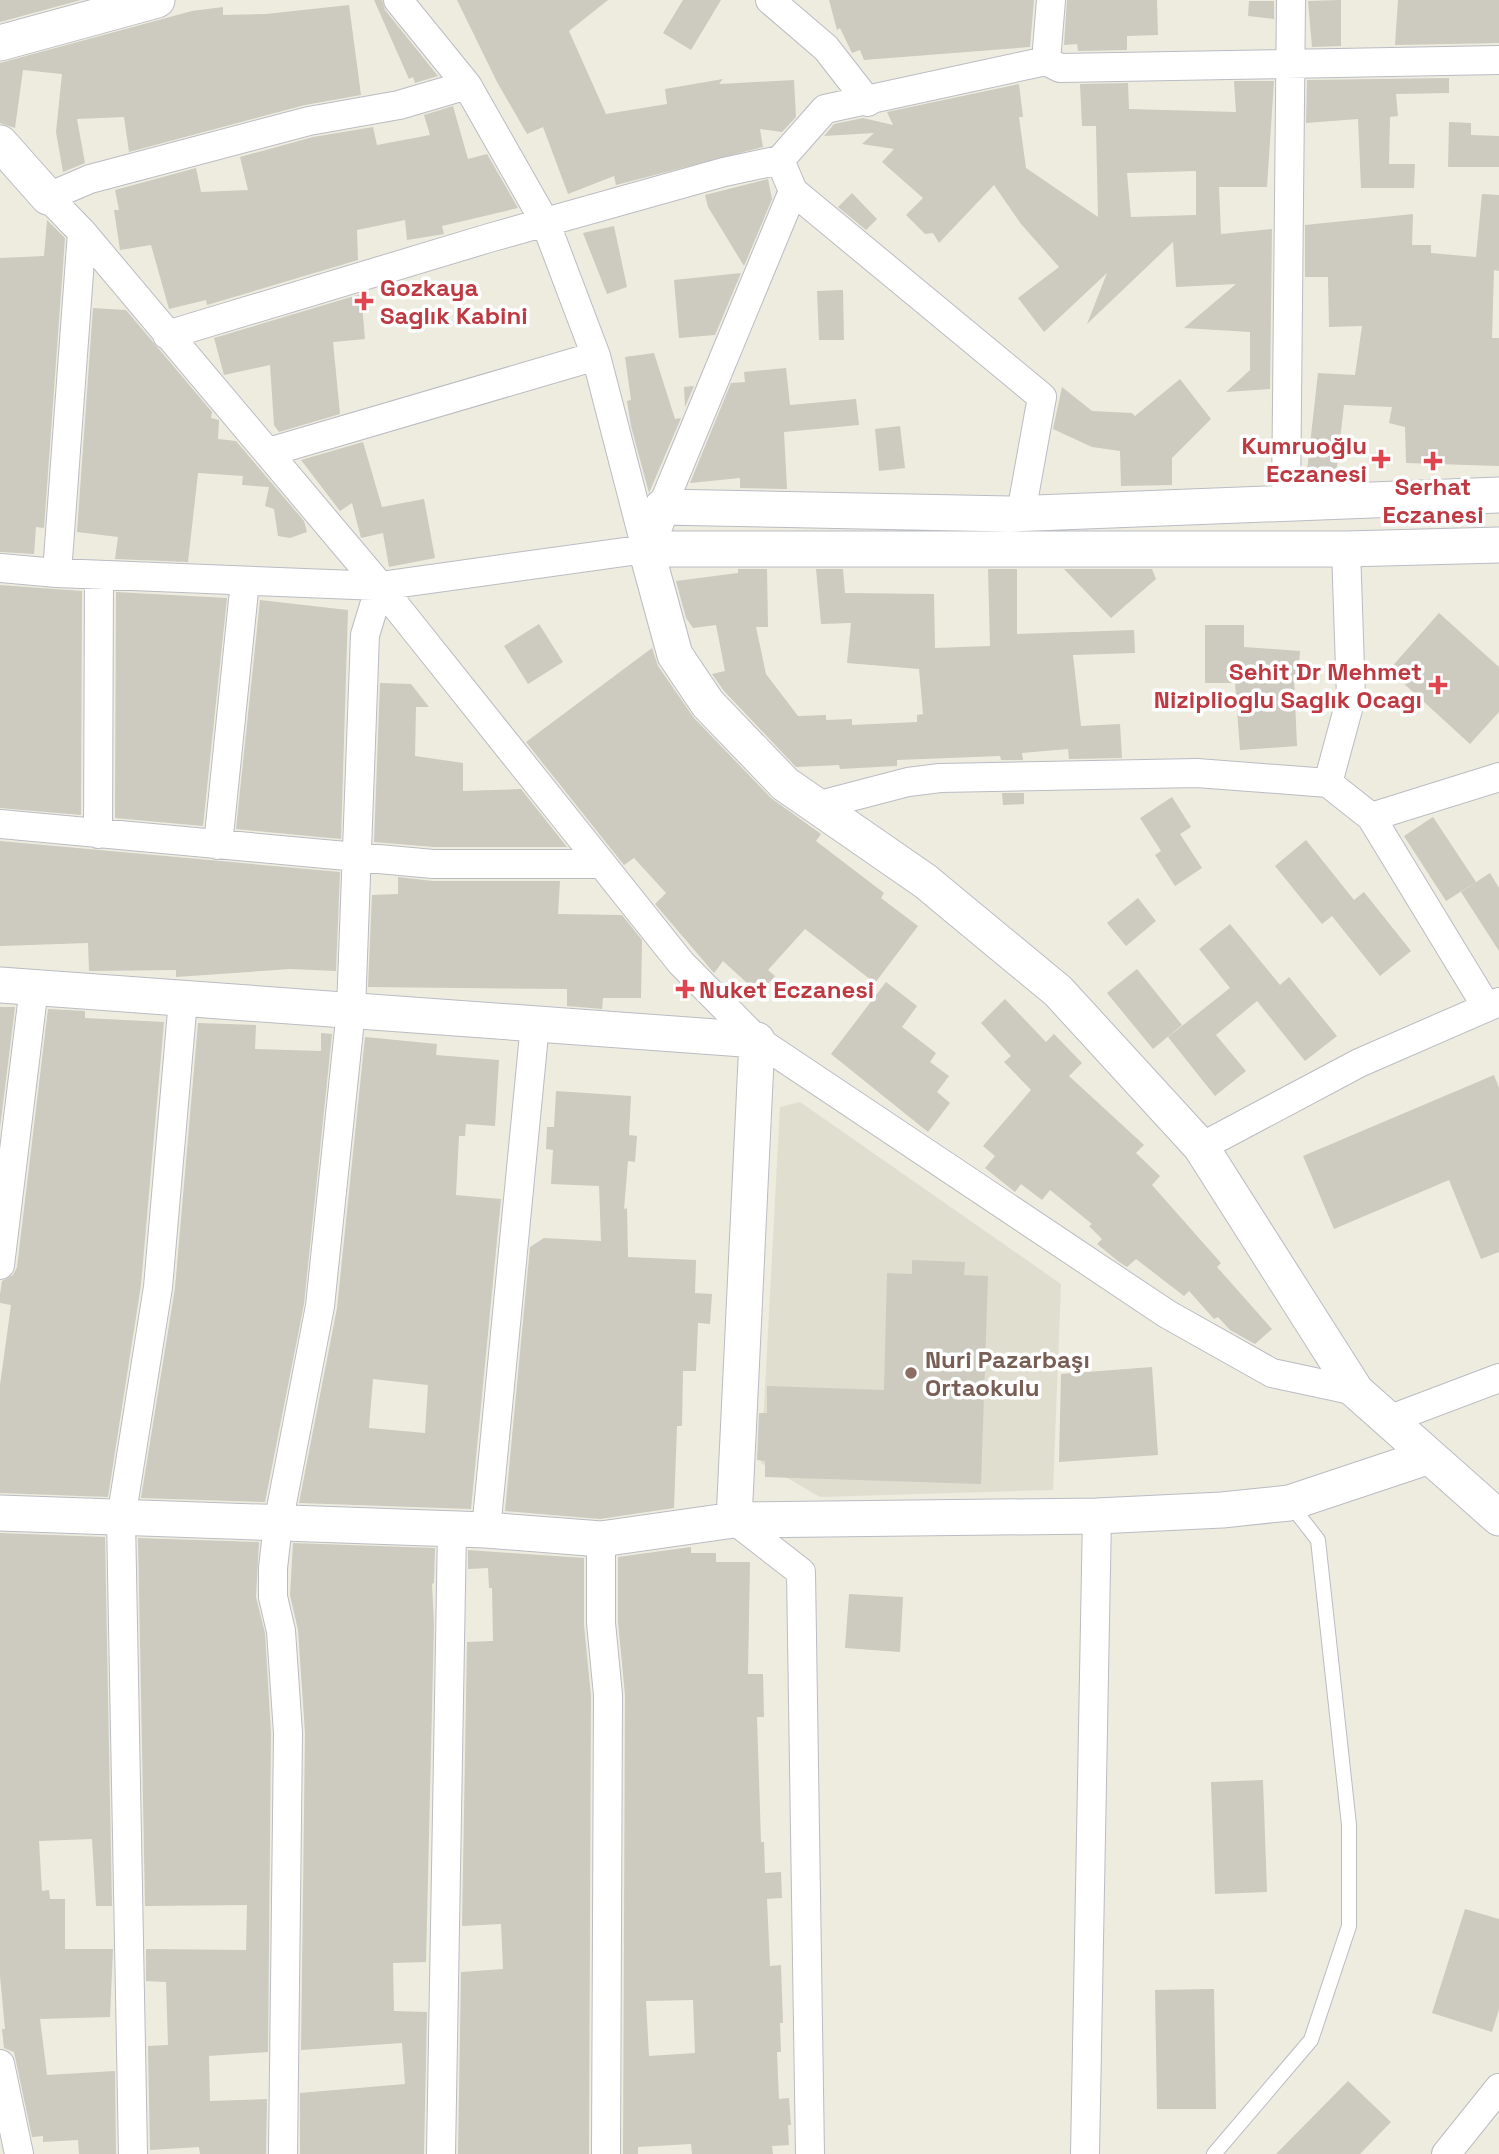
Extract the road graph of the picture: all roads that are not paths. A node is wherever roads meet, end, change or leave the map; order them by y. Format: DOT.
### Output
graph roads {
  1 [pos="157,0"];
  2 [pos="398,0"];
  3 [pos="770,0"];
  4 [pos="1051,0"];
  5 [pos="1291,0"];
  6 [pos="0,43"];
  7 [pos="1499,60"];
  8 [pos="1046,61"];
  9 [pos="1289,62"];
  10 [pos="467,85"];
  11 [pos="868,102"];
  12 [pos="0,143"];
  13 [pos="780,160"];
  14 [pos="793,191"];
  15 [pos="48,197"];
  16 [pos="546,224"];
  17 [pos="82,232"];
  18 [pos="167,335"];
  19 [pos="596,356"];
  20 [pos="269,452"];
  21 [pos="1499,495"];
  22 [pos="1286,503"];
  23 [pos="662,507"];
  24 [pos="1021,513"];
  25 [pos="1499,545"];
  26 [pos="646,549"];
  27 [pos="1346,549"];
  28 [pos="0,568"];
  29 [pos="57,573"];
  30 [pos="99,575"];
  31 [pos="245,581"];
  32 [pos="380,586"];
  33 [pos="1499,777"];
  34 [pos="1328,783"];
  35 [pos="816,806"];
  36 [pos="1371,817"];
  37 [pos="0,824"];
  38 [pos="98,834"];
  39 [pos="218,845"];
  40 [pos="357,855"];
  41 [pos="601,864"];
  42 [pos="17,986"];
  43 [pos="183,1000"];
  44 [pos="1492,1004"];
  45 [pos="351,1010"];
  46 [pos="535,1024"];
  47 [pos="757,1040"];
  48 [pos="1201,1147"];
  49 [pos="0,1265"];
  50 [pos="1499,1378"];
  51 [pos="1356,1391"];
  52 [pos="1388,1419"];
  53 [pos="1427,1457"];
  54 [pos="1289,1503"];
  55 [pos="0,1513"];
  56 [pos="1097,1516"];
  57 [pos="121,1518"];
  58 [pos="1499,1518"];
  59 [pos="734,1520"];
  60 [pos="278,1524"];
  61 [pos="452,1528"];
  62 [pos="486,1530"];
  63 [pos="601,1539"];
  64 [pos="0,2064"];
  65 [pos="1499,2088"];
  66 [pos="12,2152"];
  67 [pos="133,2154"];
  68 [pos="283,2154"];
  69 [pos="441,2154"];
  70 [pos="606,2154"];
  71 [pos="810,2154"];
  72 [pos="1085,2154"];
  73 [pos="1214,2154"];
  74 [pos="1446,2154"];
  1 -- 6 [label="street"];
  2 -- 10 [label="street"];
  3 -- 11 [label="street"];
  4 -- 8 [label="street"];
  5 -- 9 [label="street"];
  7 -- 9 [label="street"];
  8 -- 9 [label="street"];
  8 -- 11 [label="street"];
  9 -- 22 [label="street"];
  10 -- 15 [label="street"];
  10 -- 16 [label="street"];
  11 -- 13 [label="street"];
  12 -- 15 [label="street"];
  13 -- 14 [label="street"];
  13 -- 16 [label="street"];
  14 -- 23 [label="street"];
  14 -- 24 [label="street"];
  15 -- 17 [label="street"];
  16 -- 18 [label="street"];
  16 -- 19 [label="street"];
  17 -- 18 [label="street"];
  17 -- 29 [label="street"];
  18 -- 20 [label="street"];
  19 -- 20 [label="street"];
  19 -- 26 [label="street"];
  20 -- 32 [label="street"];
  21 -- 22 [label="street"];
  22 -- 24 [label="street"];
  23 -- 24 [label="street"];
  23 -- 26 [label="street"];
  25 -- 27 [label="street"];
  26 -- 27 [label="street"];
  26 -- 32 [label="street"];
  26 -- 35 [label="street"];
  27 -- 34 [label="street"];
  28 -- 29 [label="street"];
  29 -- 30 [label="street"];
  30 -- 31 [label="street"];
  30 -- 38 [label="street"];
  31 -- 32 [label="street"];
  31 -- 39 [label="street"];
  32 -- 40 [label="street"];
  32 -- 41 [label="street"];
  33 -- 36 [label="street"];
  34 -- 35 [label="street"];
  34 -- 36 [label="street"];
  35 -- 48 [label="street"];
  36 -- 44 [label="street"];
  37 -- 38 [label="street"];
  38 -- 39 [label="street"];
  39 -- 40 [label="street"];
  40 -- 41 [label="street"];
  40 -- 45 [label="street"];
  41 -- 47 [label="street"];
  42 -- 43 [label="street"];
  42 -- 49 [label="street"];
  43 -- 45 [label="street"];
  43 -- 57 [label="street"];
  44 -- 48 [label="street"];
  45 -- 46 [label="street"];
  45 -- 60 [label="street"];
  46 -- 47 [label="street"];
  46 -- 62 [label="street"];
  47 -- 51 [label="street"];
  47 -- 59 [label="street"];
  48 -- 51 [label="street"];
  50 -- 52 [label="street"];
  51 -- 52 [label="street"];
  52 -- 53 [label="street"];
  53 -- 54 [label="street"];
  53 -- 58 [label="street"];
  54 -- 56 [label="street"];
  54 -- 73 [label="lane"];
  55 -- 57 [label="street"];
  56 -- 59 [label="street"];
  56 -- 72 [label="street"];
  57 -- 60 [label="street"];
  57 -- 67 [label="street"];
  59 -- 63 [label="street"];
  59 -- 71 [label="street"];
  60 -- 61 [label="street"];
  60 -- 68 [label="street"];
  61 -- 62 [label="street"];
  61 -- 69 [label="street"];
  62 -- 63 [label="street"];
  63 -- 70 [label="street"];
  64 -- 66 [label="street"];
  65 -- 74 [label="street"];
}
